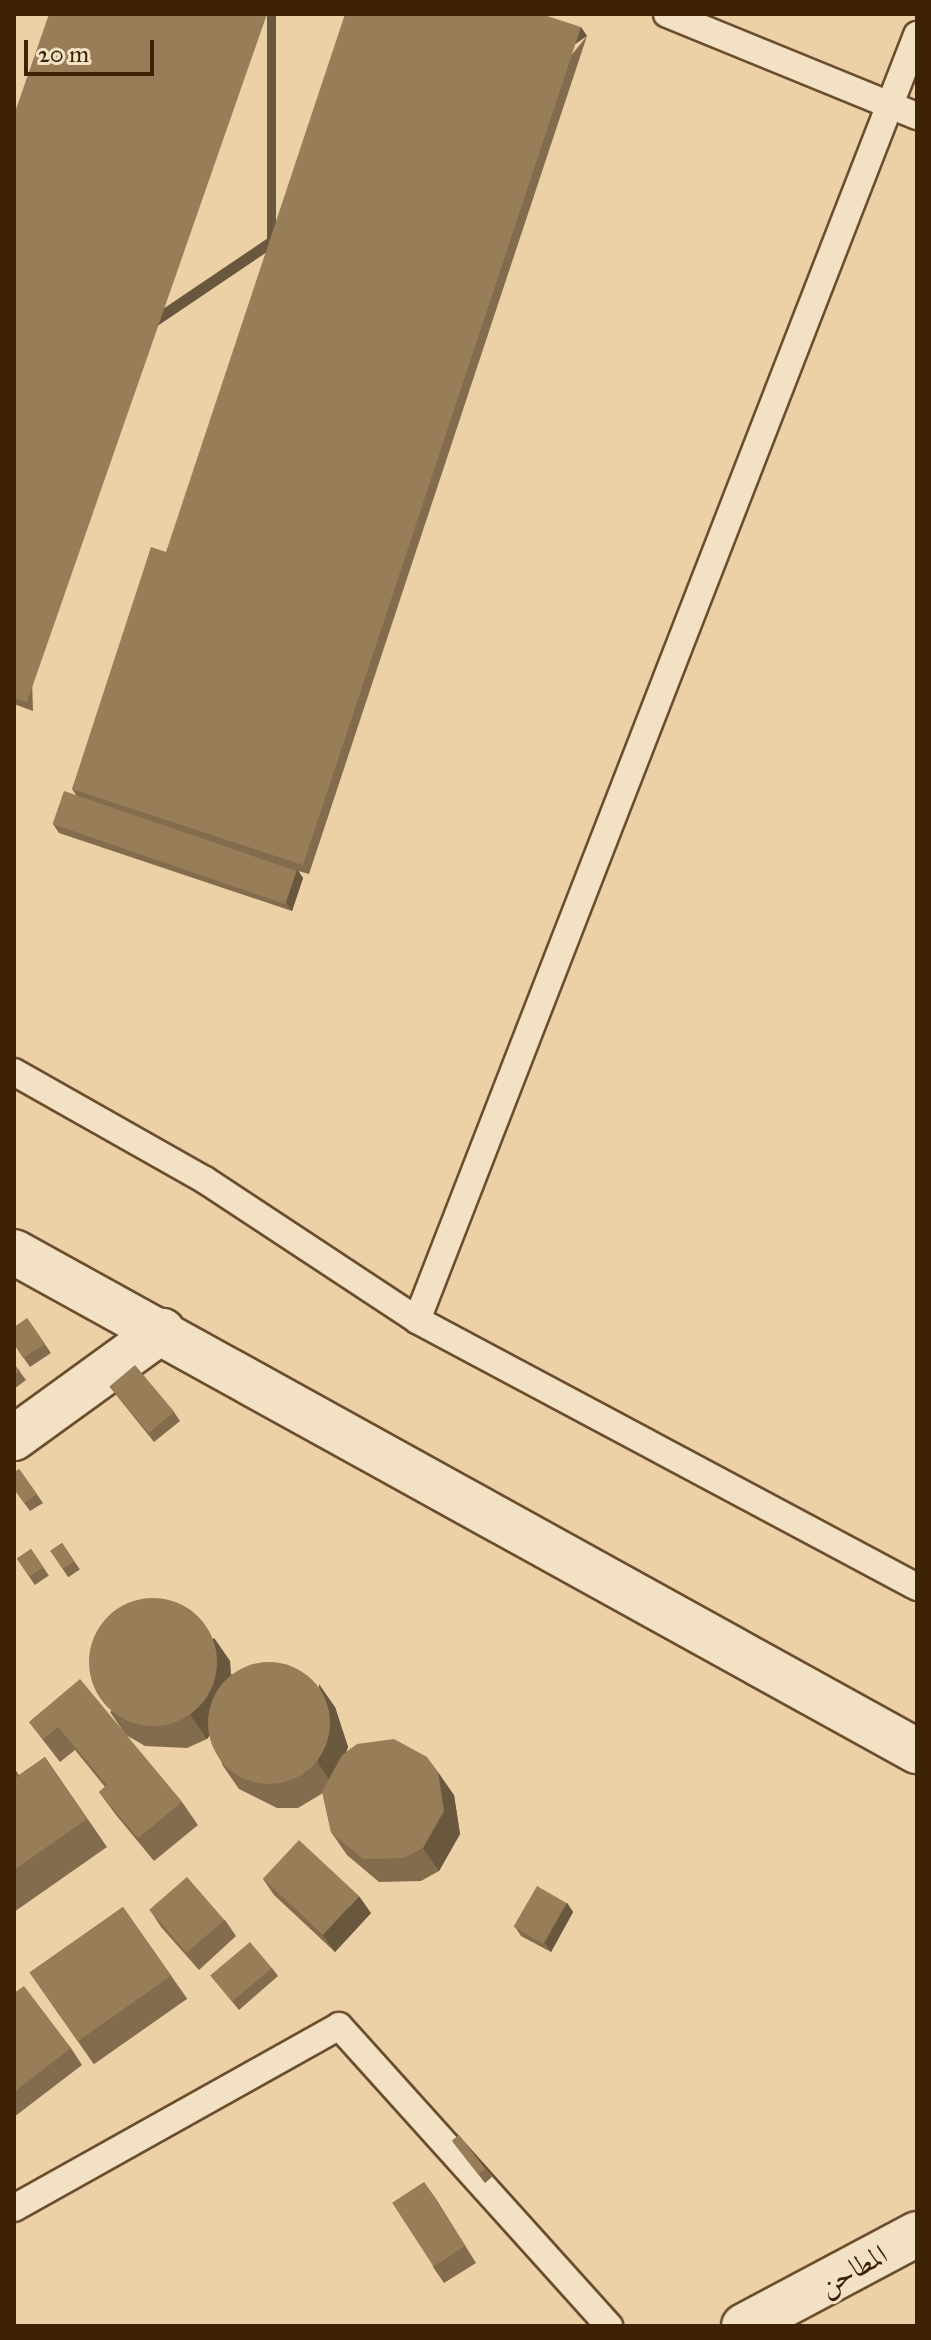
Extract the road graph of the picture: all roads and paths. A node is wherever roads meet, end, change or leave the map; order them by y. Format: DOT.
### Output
graph roads {
  1 [pos="667,14"];
  2 [pos="917,35"];
  3 [pos="888,105"];
  4 [pos="917,116"];
  5 [pos="14,1072"];
  6 [pos="14,1252"];
  7 [pos="417,1320"];
  8 [pos="162,1331"];
  9 [pos="14,1438"];
  10 [pos="917,1587"];
  11 [pos="917,1751"];
  12 [pos="14,2208"];
  13 [pos="917,2234"];
  14 [pos="609,2326"];
  15 [pos="744,2326"];
  1 -- 3 [label="lane"];
  2 -- 3 [label="lane"];
  3 -- 4 [label="lane"];
  3 -- 7 [label="lane"];
  5 -- 7 [label="lane"];
  6 -- 8 [label="street"];
  7 -- 10 [label="lane"];
  8 -- 9 [label="street"];
  8 -- 11 [label="street"];
  12 -- 14 [label="lane"];
  13 -- 15 [label="street, المطاحن"];
}
